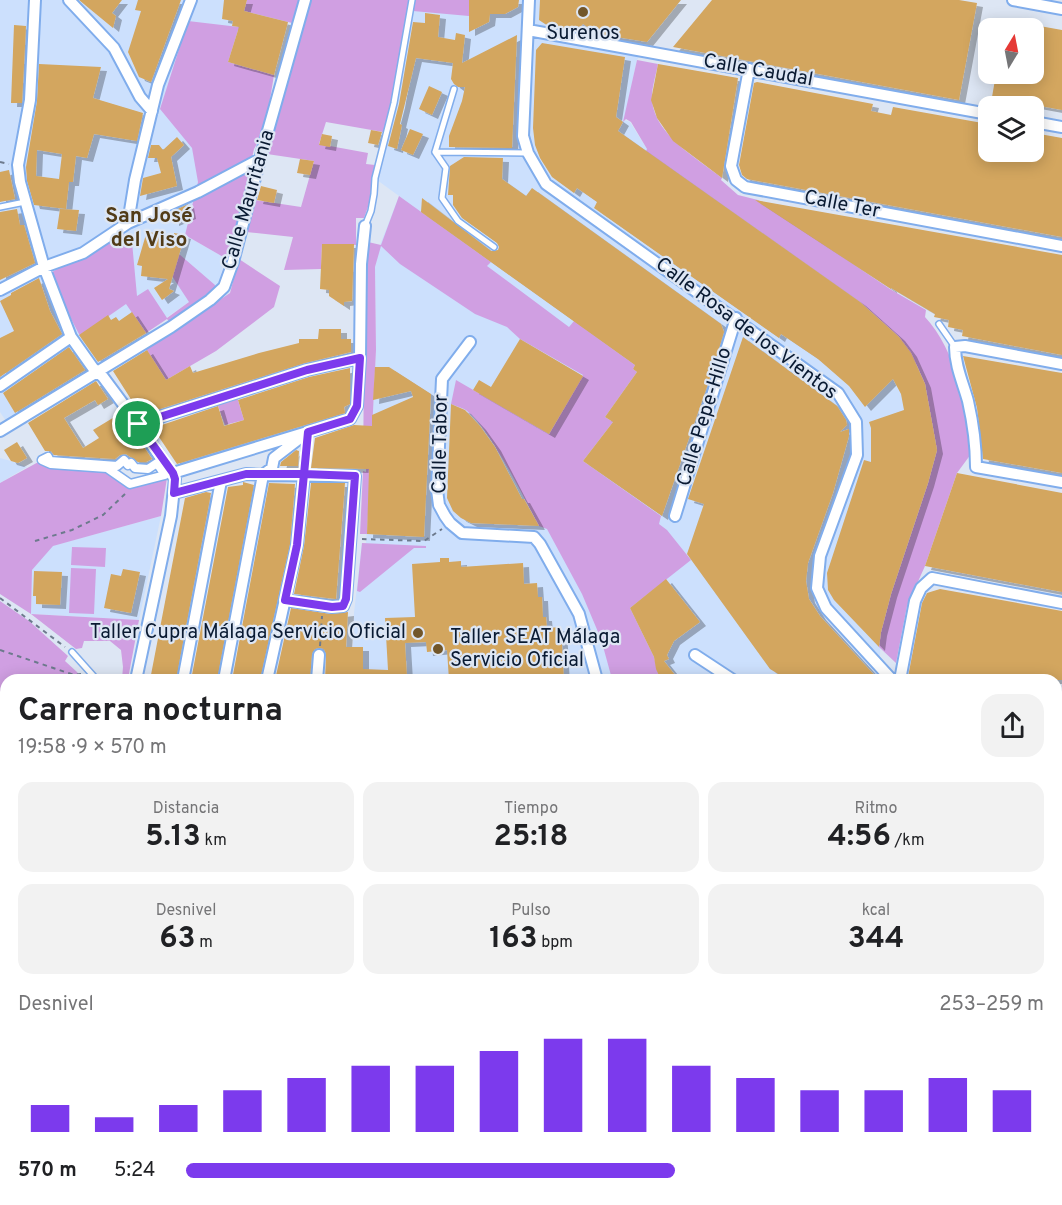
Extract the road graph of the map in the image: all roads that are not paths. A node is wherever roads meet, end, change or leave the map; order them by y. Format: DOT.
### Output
graph roads {
  1 [pos="35,0"];
  2 [pos="69,0"];
  3 [pos="191,0"];
  4 [pos="305,0"];
  5 [pos="412,0"];
  6 [pos="529,0"];
  7 [pos="1013,0"];
  8 [pos="1062,9"];
  9 [pos="528,30"];
  10 [pos="749,69"];
  11 [pos="454,89"];
  12 [pos="152,111"];
  13 [pos="978,112"];
  14 [pos="1044,124"];
  15 [pos="1062,127"];
  16 [pos="435,152"];
  17 [pos="528,153"];
  18 [pos="260,159"];
  19 [pos="27,201"];
  20 [pos="0,207"];
  21 [pos="128,223"];
  22 [pos="365,226"];
  23 [pos="1062,246"];
  24 [pos="494,247"];
  25 [pos="44,267"];
  26 [pos="0,290"];
  27 [pos="735,318"];
  28 [pos="939,324"];
  29 [pos="71,337"];
  30 [pos="470,342"];
  31 [pos="955,347"];
  32 [pos="360,358"];
  33 [pos="1062,364"];
  34 [pos="97,372"];
  35 [pos="0,386"];
  36 [pos="138,424"];
  37 [pos="0,431"];
  38 [pos="308,432"];
  39 [pos="258,447"];
  40 [pos="274,458"];
  41 [pos="169,474"];
  42 [pos="304,474"];
  43 [pos="263,475"];
  44 [pos="221,481"];
  45 [pos="1062,482"];
  46 [pos="174,493"];
  47 [pos="675,516"];
  48 [pos="285,600"];
  49 [pos="1062,603"];
  50 [pos="72,652"];
  51 [pos="319,653"];
  52 [pos="695,655"];
  53 [pos="92,674"];
  54 [pos="137,674"];
  55 [pos="184,674"];
  56 [pos="225,674"];
  57 [pos="268,674"];
  58 [pos="318,674"];
  59 [pos="595,674"];
  60 [pos="724,674"];
  61 [pos="886,674"];
  62 [pos="901,674"];
  1 -- 19 [label="street"];
  2 -- 12 [label="street"];
  3 -- 12 [label="street"];
  4 -- 18 [label="street, Calle Mauritania"];
  5 -- 22 [label="lane"];
  6 -- 9 [label="street, Calle Rosa de los Vientos"];
  7 -- 8 [label="street"];
  9 -- 10 [label="street, Calle Caudal"];
  9 -- 17 [label="street, Calle Rosa de los Vientos"];
  10 -- 13 [label="street, Calle Caudal"];
  10 -- 23 [label="street, Calle Ter"];
  11 -- 16 [label="lane"];
  12 -- 21 [label="street"];
  14 -- 15 [label="street"];
  16 -- 17 [label="lane"];
  16 -- 24 [label="lane"];
  17 -- 27 [label="street, Calle Rosa de los Vientos"];
  18 -- 21 [label="street"];
  18 -- 34 [label="street, Calle Mauritania"];
  19 -- 20 [label="lane"];
  19 -- 25 [label="street"];
  21 -- 25 [label="street"];
  22 -- 32 [label="street"];
  25 -- 26 [label="street"];
  25 -- 29 [label="street"];
  27 -- 47 [label="street, Calle Pepe-Hillo"];
  27 -- 61 [label="street, Calle Rosa de los Vientos"];
  28 -- 31 [label="lane"];
  29 -- 34 [label="street"];
  29 -- 35 [label="street"];
  30 -- 59 [label="street, Calle Tabor"];
  31 -- 33 [label="street"];
  31 -- 45 [label="street"];
  32 -- 36 [label="street"];
  32 -- 38 [label="street"];
  34 -- 36 [label="street"];
  34 -- 37 [label="street, Calle Mauritania"];
  36 -- 41 [label="street"];
  38 -- 39 [label="street"];
  38 -- 40 [label="street"];
  38 -- 42 [label="street"];
  39 -- 40 [label="street"];
  39 -- 41 [label="street"];
  40 -- 43 [label="street"];
  41 -- 41 [label="street"];
  41 -- 46 [label="street"];
  42 -- 43 [label="street"];
  42 -- 48 [label="street"];
  42 -- 48 [label="street"];
  43 -- 44 [label="street"];
  43 -- 56 [label="street"];
  44 -- 46 [label="street"];
  44 -- 55 [label="street"];
  46 -- 54 [label="street"];
  48 -- 57 [label="street"];
  49 -- 62 [label="street"];
  50 -- 53 [label="lane"];
  51 -- 58 [label="street"];
  52 -- 60 [label="street"];
}
